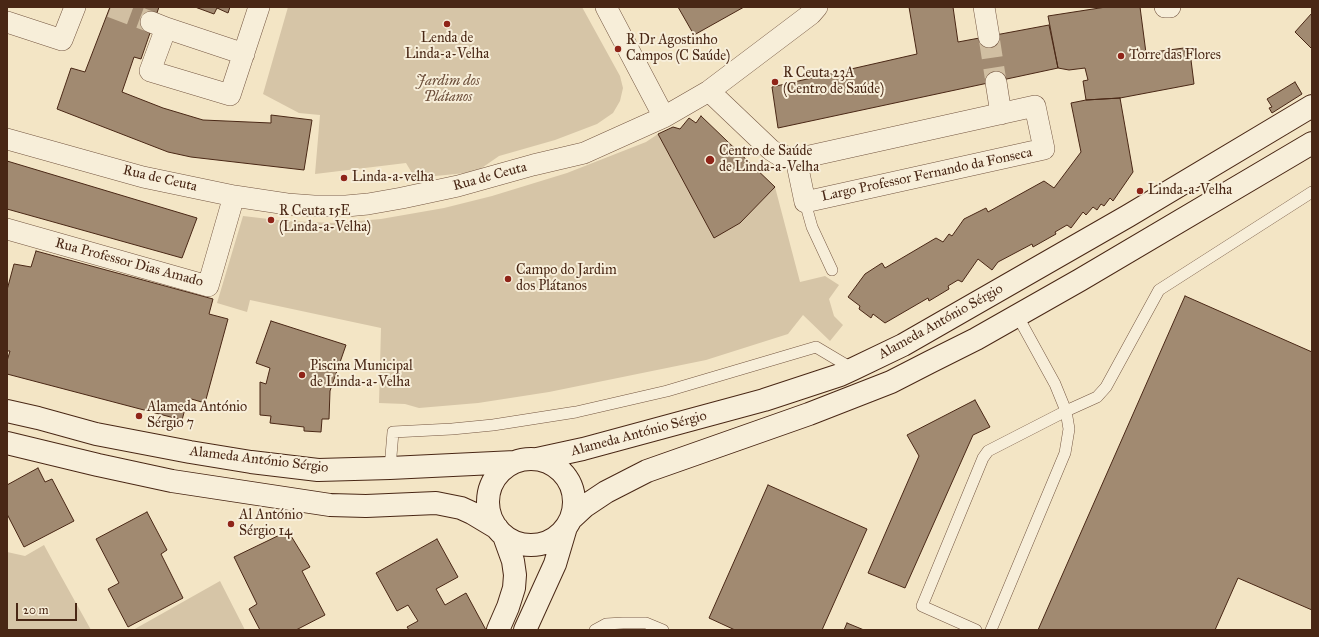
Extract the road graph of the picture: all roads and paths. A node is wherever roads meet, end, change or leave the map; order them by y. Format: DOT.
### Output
graph roads {
  1 [pos="75,7"];
  2 [pos="259,7"];
  3 [pos="606,7"];
  4 [pos="817,7"];
  5 [pos="984,7"];
  6 [pos="1165,7"];
  7 [pos="1170,7"];
  8 [pos="7,22"];
  9 [pos="989,36"];
  10 [pos="244,54"];
  11 [pos="996,82"];
  12 [pos="709,91"];
  13 [pos="1312,106"];
  14 [pos="1001,114"];
  15 [pos="664,116"];
  16 [pos="7,139"];
  17 [pos="1312,143"];
  18 [pos="796,159"];
  19 [pos="1312,192"];
  20 [pos="234,196"];
  21 [pos="805,202"];
  22 [pos="7,229"];
  23 [pos="832,270"];
  24 [pos="1017,315"];
  25 [pos="852,369"];
  26 [pos="1066,410"];
  27 [pos="7,411"];
  28 [pos="7,443"];
  29 [pos="537,459"];
  30 [pos="515,462"];
  31 [pos="390,468"];
  32 [pos="569,523"];
  33 [pos="500,532"];
  34 [pos="644,627"];
  35 [pos="498,630"];
  36 [pos="525,630"];
  37 [pos="595,630"];
  38 [pos="663,630"];
  39 [pos="976,630"];
  40 [pos="991,630"];
  1 -- 8 [label="street"];
  2 -- 10 [label="street"];
  3 -- 15 [label="street"];
  4 -- 12 [label="street, Rua de Ceuta"];
  5 -- 9 [label="street"];
  6 -- 7 [label="street"];
  10 -- 10 [label="street"];
  11 -- 14 [label="street"];
  12 -- 15 [label="street, Rua de Ceuta"];
  12 -- 18 [label="street, Largo Professor Fernando da Fonseca"];
  13 -- 25 [label="street, Alameda António Sérgio"];
  14 -- 18 [label="street, Largo Professor Fernando da Fonseca"];
  14 -- 21 [label="street, Largo Professor Fernando da Fonseca"];
  15 -- 20 [label="street, Rua de Ceuta"];
  16 -- 20 [label="street, Rua de Ceuta"];
  17 -- 24 [label="street, Alameda António Sérgio"];
  18 -- 21 [label="street, Largo Professor Fernando da Fonseca"];
  19 -- 26 [label="lane"];
  20 -- 22 [label="street, Rua Professor Dias Amado"];
  21 -- 23 [label="lane"];
  24 -- 26 [label="lane"];
  24 -- 32 [label="street, Alameda António Sérgio"];
  25 -- 29 [label="street, Alameda António Sérgio"];
  25 -- 31 [label="lane"];
  26 -- 39 [label="lane"];
  26 -- 40 [label="lane"];
  27 -- 31 [label="street, Alameda António Sérgio"];
  28 -- 33 [label="street"];
  29 -- 30 [label="street"];
  29 -- 32 [label="street"];
  30 -- 31 [label="street, Alameda António Sérgio"];
  30 -- 33 [label="street"];
  32 -- 33 [label="street"];
  32 -- 36 [label="street"];
  33 -- 35 [label="street"];
  34 -- 37 [label="lane"];
  34 -- 38 [label="lane"];
}
